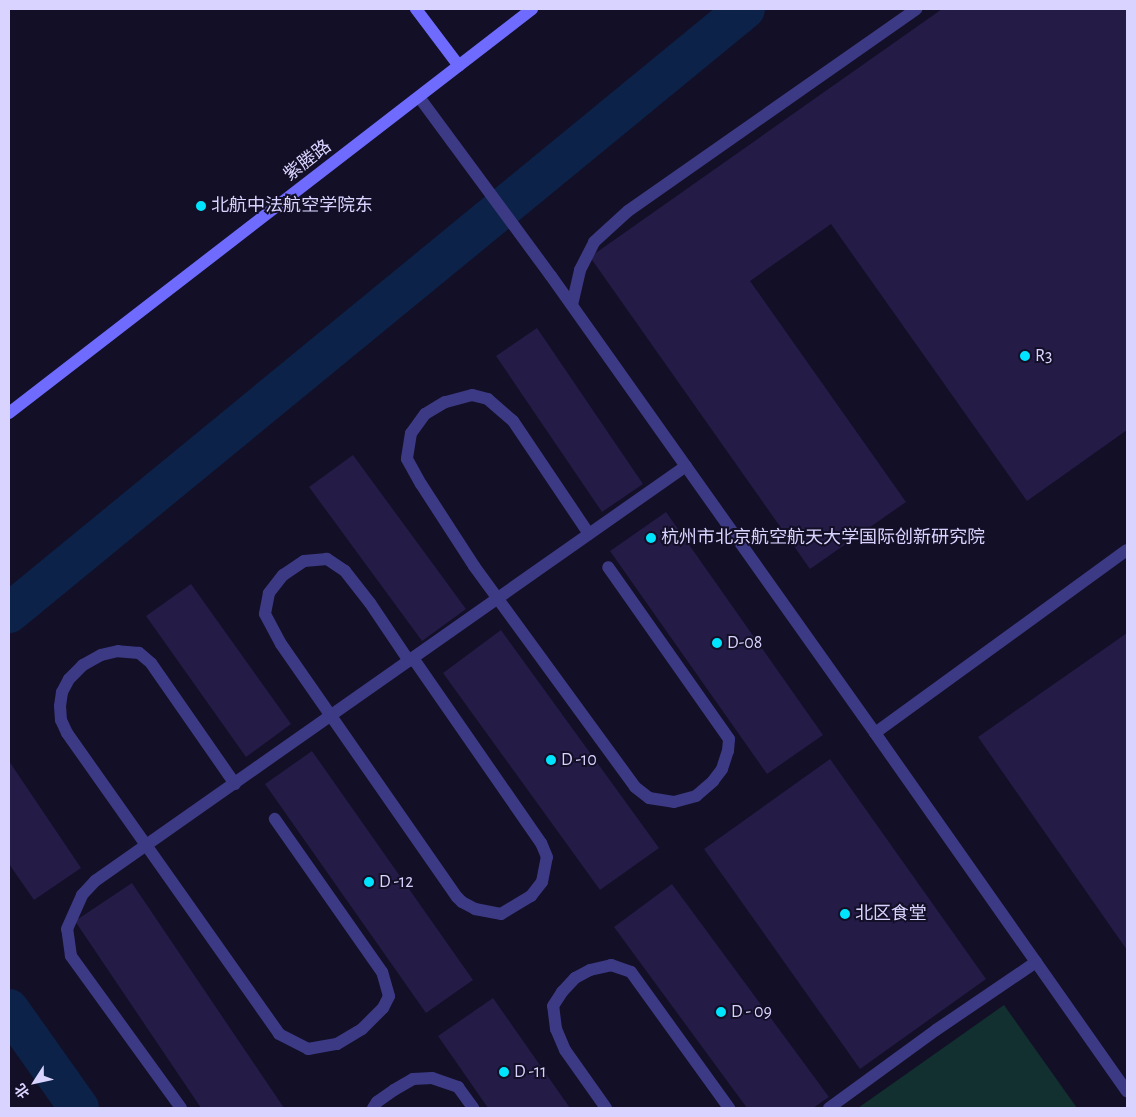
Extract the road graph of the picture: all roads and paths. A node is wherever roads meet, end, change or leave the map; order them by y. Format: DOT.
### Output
graph roads {
  1 [pos="416,9"];
  2 [pos="532,9"];
  3 [pos="916,9"];
  4 [pos="459,66"];
  5 [pos="419,97"];
  6 [pos="572,305"];
  7 [pos="9,413"];
  8 [pos="686,466"];
  9 [pos="589,534"];
  10 [pos="1127,550"];
  11 [pos="608,568"];
  12 [pos="498,598"];
  13 [pos="411,660"];
  14 [pos="331,716"];
  15 [pos="875,733"];
  16 [pos="235,784"];
  17 [pos="275,819"];
  18 [pos="146,846"];
  19 [pos="1036,962"];
  20 [pos="1127,1091"];
  21 [pos="181,1108"];
  22 [pos="373,1108"];
  23 [pos="473,1108"];
  24 [pos="606,1108"];
  25 [pos="729,1108"];
  26 [pos="829,1108"];
  1 -- 4 [label="street"];
  2 -- 4 [label="street, 紫塍路"];
  3 -- 6 [label="street"];
  4 -- 5 [label="street, 紫塍路"];
  5 -- 6 [label="street"];
  5 -- 7 [label="street, 紫塍路"];
  6 -- 8 [label="street"];
  8 -- 9 [label="street"];
  8 -- 15 [label="street"];
  9 -- 12 [label="street"];
  9 -- 12 [label="street"];
  10 -- 15 [label="street"];
  11 -- 12 [label="street"];
  12 -- 13 [label="street"];
  13 -- 14 [label="street"];
  13 -- 14 [label="street"];
  13 -- 14 [label="street"];
  14 -- 16 [label="street"];
  15 -- 19 [label="street"];
  16 -- 18 [label="street"];
  16 -- 18 [label="street"];
  17 -- 18 [label="street"];
  18 -- 21 [label="street"];
  19 -- 20 [label="street"];
  19 -- 26 [label="street"];
  22 -- 23 [label="street"];
  24 -- 25 [label="street"];
}
